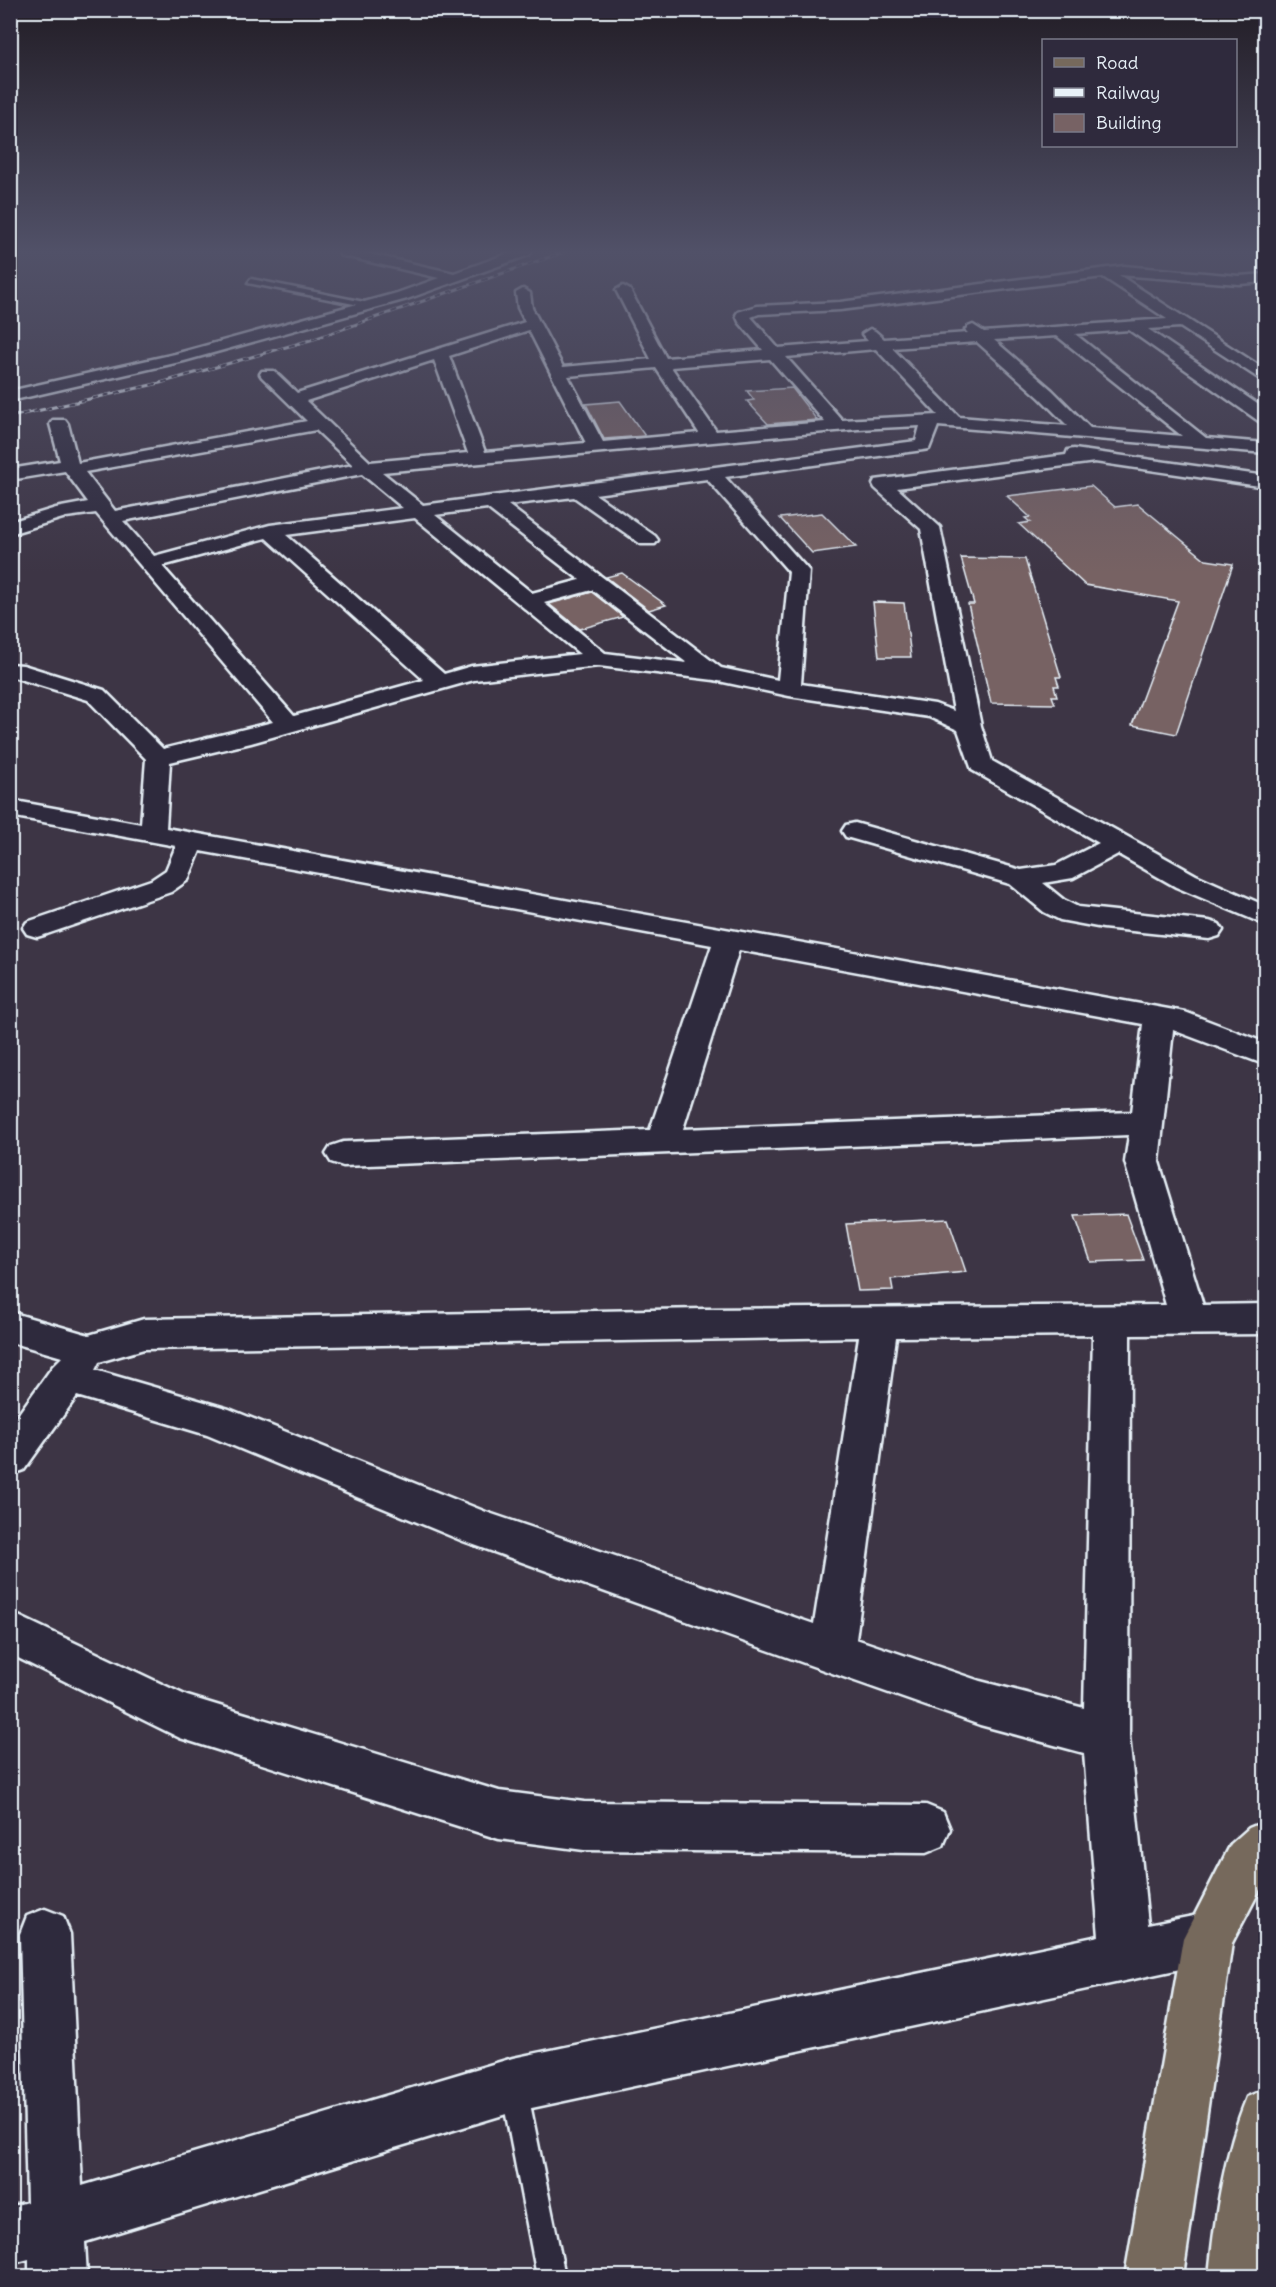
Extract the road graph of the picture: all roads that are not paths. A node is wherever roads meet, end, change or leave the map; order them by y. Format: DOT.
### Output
graph roads {
  1 [pos="175,359"];
  2 [pos="425,359"];
  3 [pos="442,359"];
  4 [pos="551,359"];
  5 [pos="658,359"];
  6 [pos="728,359"];
  7 [pos="778,359"];
  8 [pos="895,359"];
  9 [pos="1005,359"];
  10 [pos="1095,359"];
  11 [pos="1180,359"];
  12 [pos="1238,359"];
  13 [pos="661,364"];
  14 [pos="558,372"];
  15 [pos="268,374"];
  16 [pos="1266,378"];
  17 [pos="10,396"];
  18 [pos="296,399"];
  19 [pos="1266,418"];
  20 [pos="931,420"];
  21 [pos="954,422"];
  22 [pos="59,424"];
  23 [pos="321,424"];
  24 [pos="837,425"];
  25 [pos="1086,434"];
  26 [pos="710,436"];
  27 [pos="1202,444"];
  28 [pos="922,445"];
  29 [pos="942,445"];
  30 [pos="596,446"];
  31 [pos="1266,448"];
  32 [pos="1019,449"];
  33 [pos="478,457"];
  34 [pos="1095,457"];
  35 [pos="71,467"];
  36 [pos="366,468"];
  37 [pos="711,472"];
  38 [pos="10,475"];
  39 [pos="1266,482"];
  40 [pos="576,489"];
  41 [pos="490,501"];
  42 [pos="418,510"];
  43 [pos="106,512"];
  44 [pos="10,528"];
  45 [pos="270,531"];
  46 [pos="648,540"];
  47 [pos="150,563"];
  48 [pos="596,582"];
  49 [pos="527,601"];
  50 [pos="599,659"];
  51 [pos="12,668"];
  52 [pos="714,673"];
  53 [pos="441,683"];
  54 [pos="789,689"];
  55 [pos="289,725"];
  56 [pos="969,726"];
  57 [pos="158,758"];
  58 [pos="10,808"];
  59 [pos="855,831"];
  60 [pos="153,834"];
  61 [pos="191,841"];
  62 [pos="1118,843"];
  63 [pos="1020,878"];
  64 [pos="1266,918"];
  65 [pos="37,928"];
  66 [pos="1209,930"];
  67 [pos="728,939"];
  68 [pos="1159,1017"];
  69 [pos="1266,1055"];
  70 [pos="1146,1123"];
  71 [pos="663,1142"];
  72 [pos="343,1154"];
  73 [pos="1266,1319"];
  74 [pos="1189,1320"];
  75 [pos="1112,1321"];
  76 [pos="880,1322"];
  77 [pos="10,1327"];
  78 [pos="78,1364"];
  79 [pos="10,1458"];
  80 [pos="10,1632"];
  81 [pos="832,1652"];
  82 [pos="1106,1736"];
  83 [pos="926,1828"];
  84 [pos="1266,1845"];
  85 [pos="45,1934"];
  86 [pos="1208,1938"];
  87 [pos="1126,1955"];
  88 [pos="513,2085"];
  89 [pos="1262,2146"];
  90 [pos="33,2229"];
  91 [pos="58,2277"];
  92 [pos="551,2277"];
  93 [pos="1154,2277"];
  94 [pos="1238,2277"];
  1 -- 17 [label="street"];
  2 -- 18 [label="street"];
  3 -- 33 [label="street"];
  4 -- 14 [label="street"];
  5 -- 13 [label="street"];
  6 -- 13 [label="street"];
  7 -- 24 [label="street"];
  8 -- 21 [label="street"];
  9 -- 25 [label="street"];
  10 -- 27 [label="street"];
  11 -- 19 [label="street"];
  12 -- 16 [label="street"];
  13 -- 14 [label="street"];
  13 -- 26 [label="street"];
  14 -- 30 [label="street"];
  15 -- 18 [label="street"];
  18 -- 23 [label="street"];
  20 -- 21 [label="street"];
  20 -- 24 [label="street"];
  20 -- 28 [label="street"];
  21 -- 25 [label="street"];
  22 -- 35 [label="street"];
  23 -- 35 [label="street"];
  23 -- 36 [label="street"];
  24 -- 26 [label="street"];
  25 -- 27 [label="street"];
  26 -- 30 [label="street"];
  27 -- 31 [label="street"];
  28 -- 29 [label="street"];
  28 -- 37 [label="street"];
  30 -- 33 [label="street"];
  32 -- 34 [label="street"];
  33 -- 36 [label="street"];
  34 -- 39 [label="street"];
  34 -- 56 [label="street"];
  35 -- 38 [label="street"];
  35 -- 43 [label="street"];
  36 -- 42 [label="street"];
  36 -- 43 [label="street"];
  37 -- 40 [label="street"];
  37 -- 54 [label="street"];
  40 -- 41 [label="street"];
  40 -- 46 [label="street"];
  41 -- 42 [label="street"];
  41 -- 48 [label="street"];
  42 -- 45 [label="street"];
  42 -- 49 [label="street"];
  43 -- 44 [label="street"];
  43 -- 47 [label="street"];
  45 -- 47 [label="street"];
  45 -- 53 [label="street"];
  47 -- 55 [label="street"];
  48 -- 49 [label="street"];
  48 -- 52 [label="street"];
  49 -- 50 [label="street"];
  50 -- 52 [label="street"];
  50 -- 53 [label="street"];
  51 -- 57 [label="street"];
  52 -- 54 [label="street"];
  53 -- 55 [label="street"];
  54 -- 56 [label="street"];
  55 -- 57 [label="street"];
  56 -- 62 [label="street"];
  57 -- 60 [label="street"];
  58 -- 60 [label="street"];
  59 -- 63 [label="street"];
  60 -- 61 [label="street"];
  61 -- 65 [label="street"];
  61 -- 67 [label="street"];
  62 -- 63 [label="street"];
  62 -- 64 [label="street"];
  63 -- 66 [label="street"];
  67 -- 68 [label="street"];
  67 -- 71 [label="street"];
  68 -- 69 [label="street"];
  68 -- 70 [label="street"];
  70 -- 71 [label="street"];
  70 -- 74 [label="street"];
  71 -- 72 [label="street"];
  73 -- 74 [label="street"];
  74 -- 75 [label="street"];
  75 -- 76 [label="street"];
  75 -- 82 [label="street"];
  76 -- 78 [label="street"];
  76 -- 81 [label="street"];
  77 -- 78 [label="street"];
  78 -- 79 [label="street"];
  78 -- 81 [label="street"];
  80 -- 83 [label="street"];
  81 -- 82 [label="street"];
  82 -- 87 [label="street"];
  84 -- 86 [label="main road"];
  85 -- 90 [label="street"];
  86 -- 87 [label="street"];
  86 -- 93 [label="main road"];
  87 -- 88 [label="street"];
  88 -- 90 [label="street"];
  88 -- 92 [label="lane"];
  89 -- 94 [label="main road"];
  90 -- 91 [label="street"];
}
